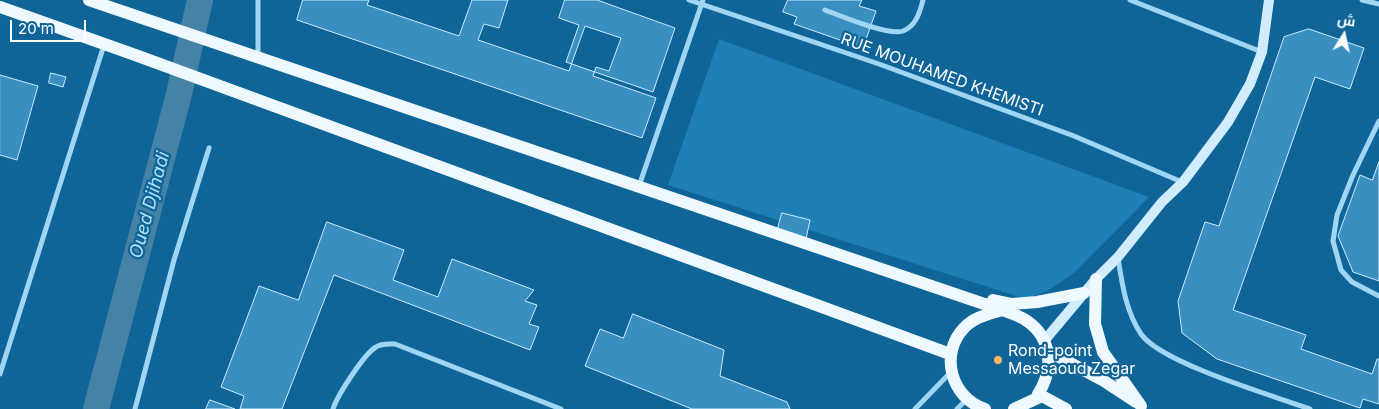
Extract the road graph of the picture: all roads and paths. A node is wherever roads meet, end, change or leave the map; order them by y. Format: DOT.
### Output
graph roads {
  1 [pos="89,0"];
  2 [pos="258,0"];
  3 [pos="690,0"];
  4 [pos="923,0"];
  5 [pos="1130,0"];
  6 [pos="1269,0"];
  7 [pos="1362,0"];
  8 [pos="702,2"];
  9 [pos="1379,4"];
  10 [pos="0,7"];
  11 [pos="825,10"];
  12 [pos="104,44"];
  13 [pos="1262,52"];
  14 [pos="258,57"];
  15 [pos="1379,121"];
  16 [pos="209,148"];
  17 [pos="1183,182"];
  18 [pos="639,186"];
  19 [pos="1118,257"];
  20 [pos="1096,279"];
  21 [pos="953,293"];
  22 [pos="1084,293"];
  23 [pos="1379,296"];
  24 [pos="1002,310"];
  25 [pos="1046,346"];
  26 [pos="950,354"];
  27 [pos="951,371"];
  28 [pos="0,374"];
  29 [pos="1042,396"];
  30 [pos="967,399"];
  31 [pos="1144,407"];
  32 [pos="135,409"];
  33 [pos="334,409"];
  34 [pos="561,409"];
  35 [pos="915,409"];
  36 [pos="957,409"];
  37 [pos="985,409"];
  38 [pos="1014,409"];
  39 [pos="1066,409"];
  40 [pos="1310,409"];
  1 -- 14 [label="main road"];
  2 -- 14 [label="street"];
  3 -- 8 [label="street, RUE MOUHAMED KHEMISTI"];
  4 -- 11 [label="street"];
  5 -- 13 [label="street"];
  6 -- 13 [label="main road"];
  7 -- 9 [label="street"];
  8 -- 17 [label="street, RUE MOUHAMED KHEMISTI"];
  8 -- 18 [label="street"];
  10 -- 12 [label="main road"];
  12 -- 26 [label="main road"];
  12 -- 28 [label="street"];
  13 -- 17 [label="main road"];
  14 -- 18 [label="main road"];
  15 -- 23 [label="street"];
  16 -- 32 [label="street"];
  17 -- 19 [label="main road"];
  18 -- 21 [label="main road"];
  19 -- 20 [label="main road"];
  19 -- 40 [label="street"];
  20 -- 22 [label="main road"];
  20 -- 31 [label="main road"];
  21 -- 22 [label="main road"];
  21 -- 24 [label="main road"];
  22 -- 25 [label="main road"];
  24 -- 25 [label="main road"];
  24 -- 26 [label="main road"];
  25 -- 29 [label="main road"];
  25 -- 31 [label="main road"];
  26 -- 27 [label="main road"];
  27 -- 30 [label="main road"];
  27 -- 35 [label="street"];
  29 -- 38 [label="main road"];
  29 -- 39 [label="main road"];
  30 -- 36 [label="street"];
  30 -- 37 [label="main road"];
  33 -- 34 [label="street"];
}
